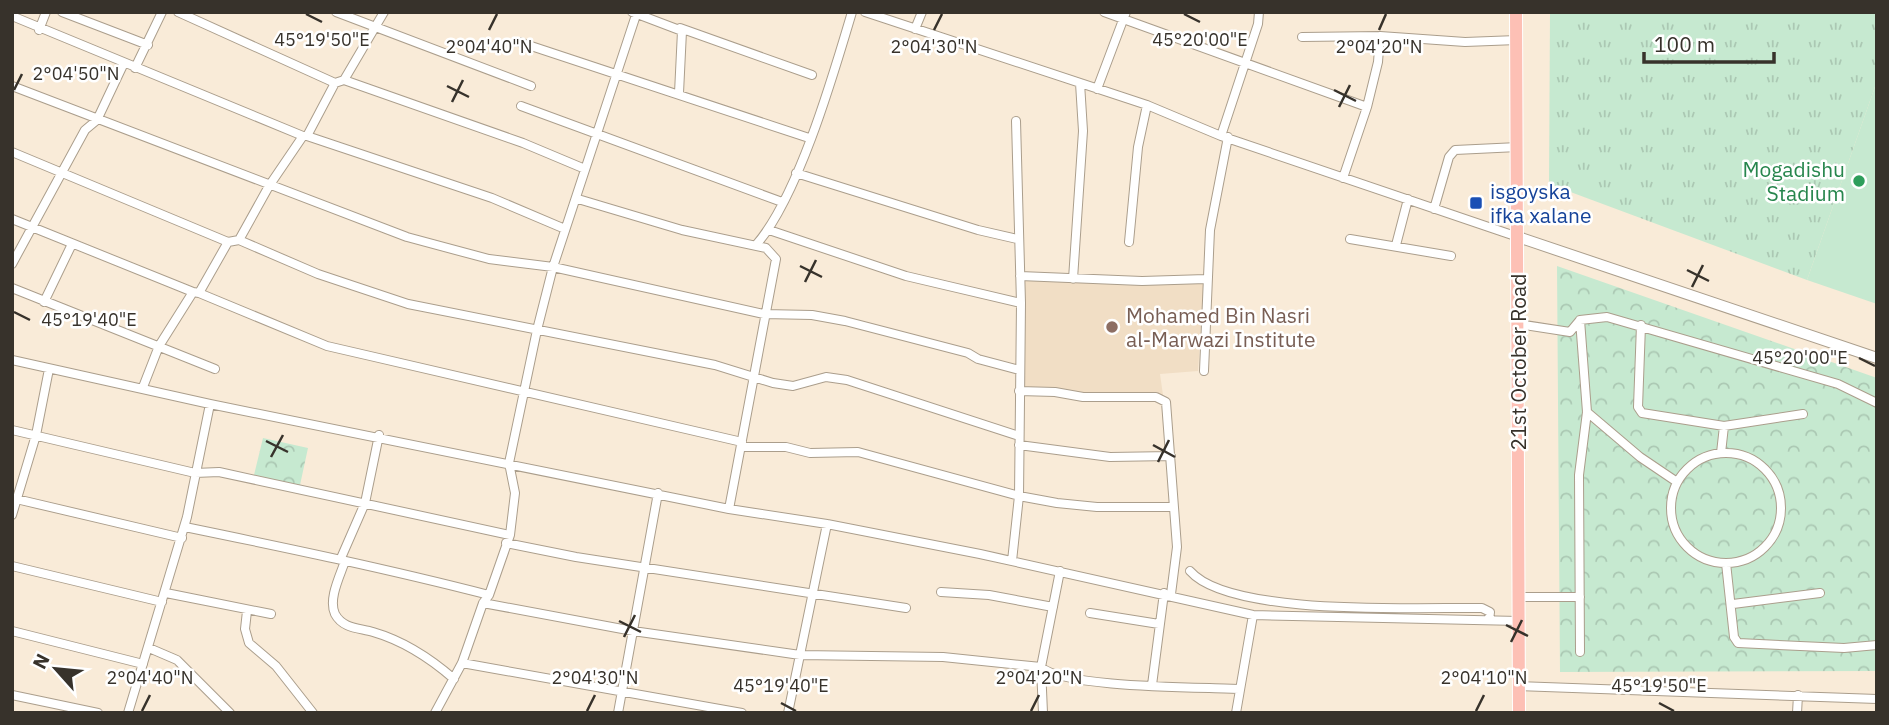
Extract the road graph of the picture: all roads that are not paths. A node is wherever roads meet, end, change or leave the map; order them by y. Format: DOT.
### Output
graph roads {
  1 [pos="46,12"];
  2 [pos="62,12"];
  3 [pos="162,12"];
  4 [pos="178,12"];
  5 [pos="336,12"];
  6 [pos="384,12"];
  7 [pos="852,12"];
  8 [pos="865,12"];
  9 [pos="922,12"];
  10 [pos="1104,12"];
  11 [pos="1259,12"];
  12 [pos="1516,12"];
  13 [pos="635,13"];
  14 [pos="12,16"];
  15 [pos="1125,16"];
  16 [pos="680,27"];
  17 [pos="374,29"];
  18 [pos="915,29"];
  19 [pos="38,30"];
  20 [pos="1380,36"];
  21 [pos="1302,37"];
  22 [pos="1517,40"];
  23 [pos="519,42"];
  24 [pos="148,44"];
  25 [pos="1244,62"];
  26 [pos="123,65"];
  27 [pos="135,68"];
  28 [pos="618,74"];
  29 [pos="812,75"];
  30 [pos="340,82"];
  31 [pos="1080,83"];
  32 [pos="12,86"];
  33 [pos="531,86"];
  34 [pos="1097,89"];
  35 [pos="679,93"];
  36 [pos="521,106"];
  37 [pos="1147,106"];
  38 [pos="1367,107"];
  39 [pos="97,120"];
  40 [pos="1016,121"];
  41 [pos="598,133"];
  42 [pos="305,136"];
  43 [pos="1225,136"];
  44 [pos="809,138"];
  45 [pos="1519,147"];
  46 [pos="12,152"];
  47 [pos="585,169"];
  48 [pos="64,171"];
  49 [pos="796,173"];
  50 [pos="1343,178"];
  51 [pos="269,186"];
  52 [pos="578,199"];
  53 [pos="1408,199"];
  54 [pos="782,202"];
  55 [pos="1434,209"];
  56 [pos="12,219"];
  57 [pos="33,227"];
  58 [pos="565,229"];
  59 [pos="769,230"];
  60 [pos="1518,237"];
  61 [pos="1017,239"];
  62 [pos="1350,239"];
  63 [pos="239,240"];
  64 [pos="228,242"];
  65 [pos="1129,242"];
  66 [pos="72,244"];
  67 [pos="1396,245"];
  68 [pos="756,246"];
  69 [pos="1451,256"];
  70 [pos="12,264"];
  71 [pos="553,267"];
  72 [pos="1020,276"];
  73 [pos="1073,279"];
  74 [pos="1206,279"];
  75 [pos="12,288"];
  76 [pos="196,292"];
  77 [pos="44,302"];
  78 [pos="1021,303"];
  79 [pos="764,314"];
  80 [pos="1580,320"];
  81 [pos="1518,324"];
  82 [pos="1641,326"];
  83 [pos="537,330"];
  84 [pos="159,346"];
  85 [pos="1877,358"];
  86 [pos="12,360"];
  87 [pos="49,369"];
  88 [pos="215,369"];
  89 [pos="1019,370"];
  90 [pos="1204,371"];
  91 [pos="756,377"];
  92 [pos="143,387"];
  93 [pos="1019,391"];
  94 [pos="524,392"];
  95 [pos="1877,402"];
  96 [pos="210,404"];
  97 [pos="1587,412"];
  98 [pos="1803,414"];
  99 [pos="1724,426"];
  100 [pos="12,430"];
  101 [pos="36,435"];
  102 [pos="379,435"];
  103 [pos="1019,440"];
  104 [pos="742,444"];
  105 [pos="1721,453"];
  106 [pos="1171,456"];
  107 [pos="509,463"];
  108 [pos="195,473"];
  109 [pos="1677,482"];
  110 [pos="658,493"];
  111 [pos="1019,496"];
  112 [pos="15,498"];
  113 [pos="365,503"];
  114 [pos="1174,508"];
  115 [pos="729,509"];
  116 [pos="12,515"];
  117 [pos="827,524"];
  118 [pos="185,527"];
  119 [pos="182,538"];
  120 [pos="508,539"];
  121 [pos="343,559"];
  122 [pos="1012,561"];
  123 [pos="1726,563"];
  124 [pos="645,565"];
  125 [pos="12,566"];
  126 [pos="1060,571"];
  127 [pos="1191,571"];
  128 [pos="941,592"];
  129 [pos="813,593"];
  130 [pos="1820,593"];
  131 [pos="1167,594"];
  132 [pos="489,595"];
  133 [pos="164,597"];
  134 [pos="1519,597"];
  135 [pos="1580,597"];
  136 [pos="483,603"];
  137 [pos="1732,604"];
  138 [pos="1054,607"];
  139 [pos="906,608"];
  140 [pos="247,611"];
  141 [pos="1090,613"];
  142 [pos="271,614"];
  143 [pos="1253,615"];
  144 [pos="1489,620"];
  145 [pos="1518,621"];
  146 [pos="1159,624"];
  147 [pos="12,631"];
  148 [pos="633,631"];
  149 [pos="1877,645"];
  150 [pos="149,648"];
  151 [pos="1580,652"];
  152 [pos="800,655"];
  153 [pos="462,663"];
  154 [pos="143,664"];
  155 [pos="1041,667"];
  156 [pos="454,679"];
  157 [pos="1152,685"];
  158 [pos="1519,686"];
  159 [pos="1239,689"];
  160 [pos="623,693"];
  161 [pos="12,695"];
  162 [pos="1798,695"];
  163 [pos="1877,699"];
  164 [pos="98,713"];
  165 [pos="128,713"];
  166 [pos="230,713"];
  167 [pos="313,713"];
  168 [pos="435,713"];
  169 [pos="618,713"];
  170 [pos="742,713"];
  171 [pos="788,713"];
  172 [pos="1043,713"];
  173 [pos="1236,713"];
  174 [pos="1519,713"];
  175 [pos="1797,713"];
  1 -- 19 [label="street"];
  2 -- 24 [label="street"];
  3 -- 24 [label="street"];
  4 -- 30 [label="street"];
  5 -- 17 [label="street"];
  6 -- 17 [label="street"];
  7 -- 44 [label="street"];
  8 -- 18 [label="street"];
  9 -- 18 [label="street"];
  10 -- 15 [label="street"];
  11 -- 25 [label="street"];
  12 -- 22 [label="main road, 21st October Road"];
  13 -- 16 [label="street"];
  13 -- 28 [label="street"];
  14 -- 19 [label="street"];
  15 -- 25 [label="street"];
  15 -- 34 [label="street"];
  16 -- 29 [label="street"];
  16 -- 35 [label="street"];
  17 -- 30 [label="street"];
  17 -- 33 [label="street"];
  18 -- 31 [label="street"];
  19 -- 26 [label="street"];
  20 -- 21 [label="street"];
  20 -- 22 [label="street"];
  20 -- 38 [label="street"];
  22 -- 45 [label="main road, 21st October Road"];
  23 -- 28 [label="street"];
  24 -- 27 [label="street"];
  25 -- 38 [label="street"];
  25 -- 43 [label="street"];
  26 -- 27 [label="street"];
  26 -- 39 [label="street"];
  27 -- 42 [label="street"];
  28 -- 35 [label="street"];
  28 -- 41 [label="street"];
  30 -- 42 [label="street"];
  30 -- 47 [label="street"];
  31 -- 34 [label="street"];
  31 -- 73 [label="street"];
  32 -- 39 [label="street"];
  34 -- 37 [label="street"];
  35 -- 44 [label="street"];
  36 -- 41 [label="street"];
  37 -- 43 [label="street"];
  37 -- 65 [label="street"];
  38 -- 50 [label="street"];
  39 -- 48 [label="street"];
  39 -- 51 [label="street"];
  40 -- 61 [label="street"];
  41 -- 47 [label="street"];
  41 -- 54 [label="street"];
  42 -- 51 [label="street"];
  42 -- 58 [label="street"];
  43 -- 50 [label="street"];
  43 -- 74 [label="street"];
  44 -- 49 [label="street"];
  45 -- 55 [label="street"];
  45 -- 60 [label="main road, 21st October Road"];
  46 -- 48 [label="street"];
  47 -- 52 [label="street"];
  48 -- 57 [label="street"];
  48 -- 64 [label="street"];
  49 -- 54 [label="street"];
  49 -- 61 [label="street"];
  50 -- 53 [label="street"];
  51 -- 63 [label="street"];
  51 -- 71 [label="street"];
  52 -- 58 [label="street"];
  52 -- 68 [label="street"];
  53 -- 55 [label="street"];
  53 -- 67 [label="street"];
  54 -- 59 [label="street"];
  55 -- 60 [label="street"];
  56 -- 57 [label="street"];
  57 -- 66 [label="street"];
  57 -- 70 [label="street"];
  58 -- 71 [label="street"];
  59 -- 68 [label="street"];
  59 -- 78 [label="street"];
  60 -- 81 [label="main road, 21st October Road"];
  60 -- 85 [label="street"];
  61 -- 72 [label="street"];
  62 -- 67 [label="street"];
  63 -- 64 [label="street"];
  63 -- 83 [label="street"];
  64 -- 76 [label="street"];
  66 -- 76 [label="street"];
  66 -- 77 [label="street"];
  67 -- 69 [label="street"];
  68 -- 79 [label="street"];
  71 -- 79 [label="street"];
  71 -- 83 [label="street"];
  72 -- 73 [label="street"];
  72 -- 78 [label="street"];
  73 -- 74 [label="street"];
  74 -- 90 [label="street"];
  75 -- 77 [label="street"];
  76 -- 84 [label="street"];
  76 -- 94 [label="street"];
  77 -- 84 [label="street"];
  78 -- 89 [label="street"];
  79 -- 89 [label="street"];
  79 -- 91 [label="street"];
  80 -- 81 [label="street"];
  80 -- 82 [label="street"];
  80 -- 97 [label="street"];
  81 -- 134 [label="main road, 21st October Road"];
  82 -- 95 [label="street"];
  82 -- 99 [label="street"];
  83 -- 91 [label="street"];
  83 -- 94 [label="street"];
  84 -- 88 [label="street"];
  84 -- 92 [label="street"];
  86 -- 87 [label="street"];
  87 -- 92 [label="street"];
  87 -- 101 [label="street"];
  89 -- 93 [label="street"];
  91 -- 103 [label="street"];
  91 -- 104 [label="street"];
  92 -- 96 [label="street"];
  93 -- 103 [label="street"];
  93 -- 106 [label="street"];
  94 -- 104 [label="street"];
  94 -- 107 [label="street"];
  96 -- 102 [label="street"];
  96 -- 108 [label="street"];
  97 -- 109 [label="street"];
  97 -- 135 [label="street"];
  98 -- 99 [label="street"];
  99 -- 105 [label="street"];
  100 -- 101 [label="street"];
  101 -- 108 [label="street"];
  101 -- 112 [label="street"];
  102 -- 107 [label="street"];
  102 -- 113 [label="street"];
  103 -- 106 [label="street"];
  103 -- 111 [label="street"];
  104 -- 111 [label="street"];
  104 -- 115 [label="street"];
  105 -- 109 [label="street"];
  105 -- 123 [label="street"];
  106 -- 114 [label="street"];
  107 -- 110 [label="street"];
  107 -- 120 [label="street"];
  108 -- 113 [label="street"];
  108 -- 118 [label="street"];
  109 -- 123 [label="street"];
  110 -- 115 [label="street"];
  110 -- 124 [label="street"];
  111 -- 114 [label="street"];
  111 -- 122 [label="street"];
  112 -- 116 [label="street"];
  112 -- 119 [label="street"];
  113 -- 120 [label="street"];
  113 -- 121 [label="street"];
  114 -- 131 [label="street"];
  115 -- 117 [label="street"];
  117 -- 122 [label="street"];
  117 -- 129 [label="street"];
  118 -- 119 [label="street"];
  118 -- 121 [label="street"];
  119 -- 133 [label="street"];
  120 -- 124 [label="street"];
  120 -- 132 [label="street"];
  121 -- 132 [label="street"];
  121 -- 156 [label="street"];
  122 -- 126 [label="street"];
  123 -- 137 [label="street"];
  124 -- 129 [label="street"];
  124 -- 148 [label="street"];
  125 -- 133 [label="street"];
  126 -- 131 [label="street"];
  126 -- 138 [label="street"];
  127 -- 144 [label="street"];
  128 -- 138 [label="street"];
  129 -- 139 [label="street"];
  129 -- 152 [label="street"];
  130 -- 137 [label="street"];
  131 -- 143 [label="street"];
  131 -- 146 [label="street"];
  132 -- 136 [label="street"];
  133 -- 140 [label="street"];
  133 -- 150 [label="street"];
  134 -- 135 [label="street"];
  134 -- 145 [label="main road, 21st October Road"];
  135 -- 151 [label="street"];
  136 -- 148 [label="street"];
  136 -- 153 [label="street"];
  137 -- 149 [label="street"];
  138 -- 155 [label="street"];
  140 -- 142 [label="street"];
  140 -- 167 [label="street"];
  141 -- 146 [label="street"];
  143 -- 144 [label="street"];
  143 -- 159 [label="street"];
  144 -- 145 [label="street"];
  145 -- 158 [label="main road, 21st October Road"];
  146 -- 157 [label="street"];
  147 -- 154 [label="street"];
  148 -- 152 [label="street"];
  148 -- 160 [label="street"];
  150 -- 154 [label="street"];
  150 -- 166 [label="street"];
  152 -- 155 [label="street"];
  152 -- 171 [label="street"];
  153 -- 156 [label="street"];
  153 -- 160 [label="street"];
  154 -- 165 [label="street"];
  155 -- 157 [label="street"];
  155 -- 172 [label="street"];
  156 -- 168 [label="street"];
  157 -- 159 [label="street"];
  158 -- 162 [label="street"];
  158 -- 174 [label="main road, 21st October Road"];
  159 -- 173 [label="street"];
  160 -- 169 [label="street"];
  160 -- 170 [label="street"];
  161 -- 164 [label="street"];
  162 -- 163 [label="street"];
  162 -- 175 [label="street"];
}
